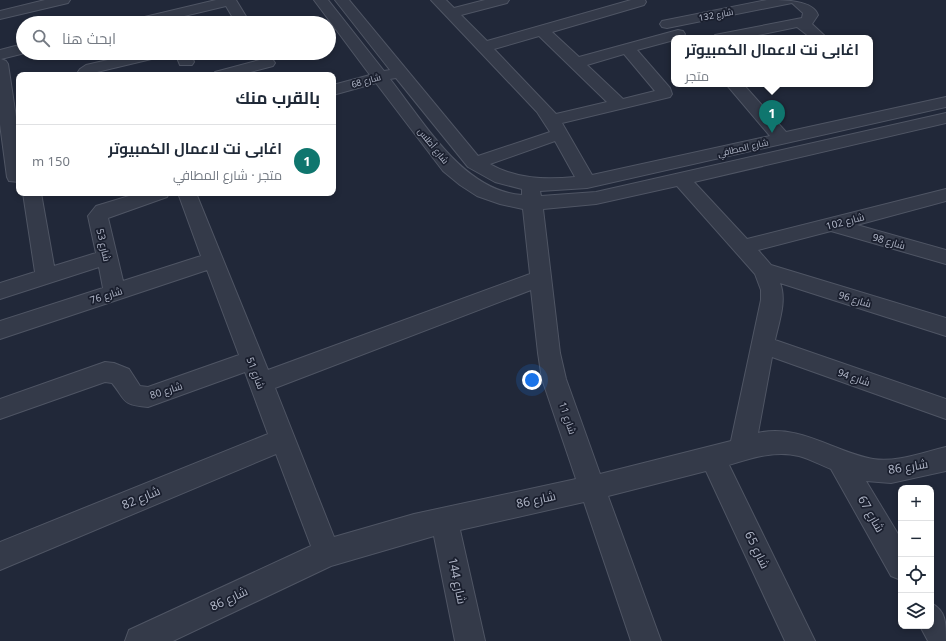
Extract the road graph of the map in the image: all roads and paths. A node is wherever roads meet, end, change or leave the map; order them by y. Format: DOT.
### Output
graph roads {
  1 [pos="63,0"];
  2 [pos="321,0"];
  3 [pos="342,0"];
  4 [pos="438,0"];
  5 [pos="502,0"];
  6 [pos="788,0"];
  7 [pos="797,0"];
  8 [pos="230,1"];
  9 [pos="451,13"];
  10 [pos="0,15"];
  11 [pos="179,16"];
  12 [pos="239,16"];
  13 [pos="333,16"];
  14 [pos="658,18"];
  15 [pos="336,20"];
  16 [pos="801,23"];
  17 [pos="542,30"];
  18 [pos="736,35"];
  19 [pos="816,35"];
  20 [pos="484,47"];
  21 [pos="627,48"];
  22 [pos="16,51"];
  23 [pos="0,55"];
  24 [pos="128,60"];
  25 [pos="576,63"];
  26 [pos="0,64"];
  27 [pos="267,64"];
  28 [pos="86,72"];
  29 [pos="234,72"];
  30 [pos="399,72"];
  31 [pos="379,77"];
  32 [pos="740,87"];
  33 [pos="336,89"];
  34 [pos="946,102"];
  35 [pos="620,105"];
  36 [pos="946,118"];
  37 [pos="556,127"];
  38 [pos="14,129"];
  39 [pos="783,139"];
  40 [pos="474,163"];
  41 [pos="12,178"];
  42 [pos="681,179"];
  43 [pos="587,182"];
  44 [pos="531,194"];
  45 [pos="33,196"];
  46 [pos="151,196"];
  47 [pos="188,196"];
  48 [pos="945,196"];
  49 [pos="596,198"];
  50 [pos="832,224"];
  51 [pos="743,247"];
  52 [pos="107,257"];
  53 [pos="946,257"];
  54 [pos="213,260"];
  55 [pos="764,270"];
  56 [pos="46,276"];
  57 [pos="541,278"];
  58 [pos="0,292"];
  59 [pos="115,293"];
  60 [pos="946,327"];
  61 [pos="0,330"];
  62 [pos="763,346"];
  63 [pos="251,360"];
  64 [pos="260,384"];
  65 [pos="0,409"];
  66 [pos="946,409"];
  67 [pos="281,440"];
  68 [pos="742,449"];
  69 [pos="713,458"];
  70 [pos="946,460"];
  71 [pos="841,462"];
  72 [pos="592,488"];
  73 [pos="444,520"];
  74 [pos="327,553"];
  75 [pos="0,556"];
  76 [pos="898,561"];
  77 [pos="934,623"];
  78 [pos="140,641"];
  79 [pos="470,641"];
  80 [pos="646,641"];
  81 [pos="800,641"];
  82 [pos="944,641"];
  1 -- 10 [label="street"];
  2 -- 13 [label="street, شارع أطلس"];
  3 -- 30 [label="street, شارع أطلس"];
  4 -- 9 [label="street"];
  5 -- 9 [label="street"];
  6 -- 14 [label="street, شارع 132"];
  7 -- 16 [label="street"];
  8 -- 11 [label="street"];
  8 -- 12 [label="street"];
  9 -- 20 [label="street"];
  14 -- 17 [label="street"];
  14 -- 21 [label="street"];
  15 -- 31 [label="street, شارع أطلس"];
  16 -- 18 [label="street"];
  16 -- 19 [label="street"];
  17 -- 20 [label="street"];
  17 -- 25 [label="street"];
  20 -- 37 [label="street"];
  21 -- 25 [label="street"];
  21 -- 35 [label="street"];
  22 -- 23 [label="street"];
  24 -- 28 [label="street"];
  25 -- 35 [label="street"];
  26 -- 38 [label="street"];
  27 -- 29 [label="street"];
  30 -- 31 [label="street, شارع 68"];
  30 -- 40 [label="street, شارع أطلس"];
  31 -- 33 [label="street, شارع 68"];
  31 -- 44 [label="street, شارع أطلس"];
  32 -- 39 [label="street"];
  34 -- 39 [label="street, شارع المطافي"];
  35 -- 37 [label="street"];
  36 -- 42 [label="street, شارع المطافي"];
  37 -- 40 [label="street"];
  37 -- 43 [label="street"];
  38 -- 41 [label="street"];
  39 -- 43 [label="street, شارع المطافي"];
  40 -- 44 [label="street, شارع أطلس"];
  42 -- 49 [label="street, شارع المطافي"];
  42 -- 51 [label="street"];
  43 -- 44 [label="street, شارع أطلس"];
  44 -- 49 [label="street, شارع أطلس"];
  44 -- 57 [label="street, شارع 11"];
  45 -- 56 [label="street"];
  46 -- 52 [label="street, شارع 53"];
  47 -- 54 [label="street, شارع 51"];
  48 -- 50 [label="street, شارع 102"];
  50 -- 51 [label="street, شارع 102"];
  50 -- 53 [label="street, شارع 98"];
  51 -- 55 [label="street"];
  52 -- 56 [label="street"];
  52 -- 59 [label="street, شارع 53"];
  54 -- 59 [label="street, شارع 76"];
  54 -- 63 [label="street, شارع 51"];
  55 -- 60 [label="street, شارع 96"];
  55 -- 62 [label="street"];
  56 -- 58 [label="street"];
  57 -- 64 [label="street"];
  57 -- 72 [label="street, شارع 11"];
  59 -- 61 [label="street, شارع 76"];
  62 -- 66 [label="street, شارع 94"];
  62 -- 68 [label="street"];
  63 -- 64 [label="street, شارع 51"];
  63 -- 65 [label="street, شارع 80"];
  64 -- 67 [label="street, شارع 51"];
  67 -- 74 [label="street, شارع 51"];
  67 -- 75 [label="street, شارع 82"];
  68 -- 69 [label="street, شارع 86"];
  68 -- 71 [label="street, شارع 86"];
  69 -- 72 [label="street, شارع 86"];
  69 -- 81 [label="street, شارع 65"];
  70 -- 71 [label="street, شارع 86"];
  71 -- 76 [label="street, شارع 67"];
  72 -- 73 [label="street, شارع 86"];
  72 -- 80 [label="street, شارع 11"];
  73 -- 74 [label="street, شارع 86"];
  73 -- 79 [label="street, شارع 144"];
  74 -- 78 [label="street, شارع 86"];
  77 -- 82 [label="street"];
}
